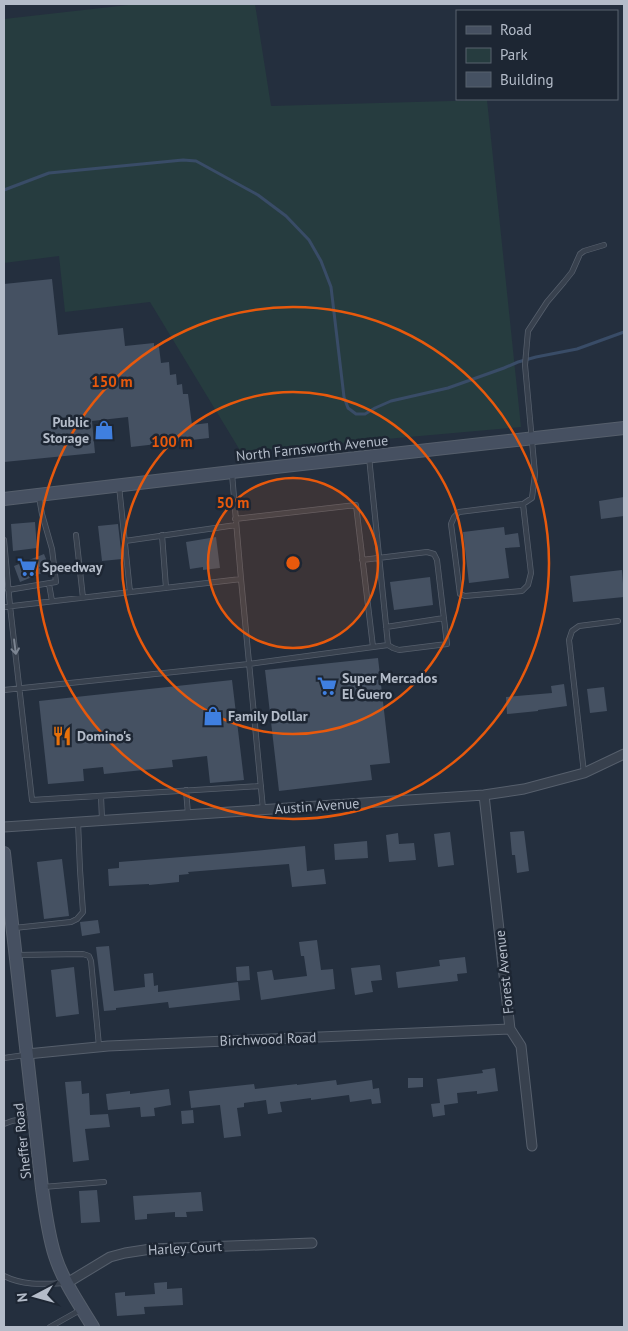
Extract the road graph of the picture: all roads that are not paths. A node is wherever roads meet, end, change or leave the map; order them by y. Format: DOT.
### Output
graph roads {
  1 [pos="604,245"];
  2 [pos="624,428"];
  3 [pos="532,438"];
  4 [pos="369,457"];
  5 [pos="232,472"];
  6 [pos="119,485"];
  7 [pos="38,495"];
  8 [pos="4,499"];
  9 [pos="523,504"];
  10 [pos="235,519"];
  11 [pos="236,525"];
  12 [pos="76,535"];
  13 [pos="162,535"];
  14 [pos="4,540"];
  15 [pos="125,541"];
  16 [pos="379,558"];
  17 [pos="362,560"];
  18 [pos="5,578"];
  19 [pos="241,580"];
  20 [pos="49,584"];
  21 [pos="166,588"];
  22 [pos="8,590"];
  23 [pos="130,592"];
  24 [pos="82,598"];
  25 [pos="52,601"];
  26 [pos="10,606"];
  27 [pos="4,607"];
  28 [pos="444,618"];
  29 [pos="618,621"];
  30 [pos="386,627"];
  31 [pos="388,645"];
  32 [pos="373,648"];
  33 [pos="249,664"];
  34 [pos="20,688"];
  35 [pos="4,690"];
  36 [pos="624,754"];
  37 [pos="584,773"];
  38 [pos="261,786"];
  39 [pos="186,790"];
  40 [pos="484,795"];
  41 [pos="101,796"];
  42 [pos="263,809"];
  43 [pos="188,814"];
  44 [pos="102,820"];
  45 [pos="78,822"];
  46 [pos="4,827"];
  47 [pos="4,854"];
  48 [pos="13,928"];
  49 [pos="16,955"];
  50 [pos="510,1029"];
  51 [pos="99,1046"];
  52 [pos="27,1054"];
  53 [pos="4,1058"];
  54 [pos="34,1116"];
  55 [pos="4,1124"];
  56 [pos="532,1146"];
  57 [pos="104,1182"];
  58 [pos="42,1188"];
  59 [pos="312,1243"];
  60 [pos="4,1276"];
  61 [pos="67,1283"];
  62 [pos="82,1309"];
  63 [pos="50,1327"];
  64 [pos="92,1327"];
  1 -- 3 [label="lane"];
  2 -- 3 [label="main road, North Farnsworth Avenue"];
  3 -- 4 [label="main road, North Farnsworth Avenue"];
  3 -- 9 [label="lane"];
  4 -- 5 [label="main road, North Farnsworth Avenue"];
  4 -- 16 [label="lane"];
  5 -- 6 [label="main road, North Farnsworth Avenue"];
  5 -- 10 [label="lane"];
  6 -- 7 [label="main road, North Farnsworth Avenue"];
  6 -- 15 [label="lane"];
  7 -- 8 [label="main road, North Farnsworth Avenue"];
  7 -- 20 [label="lane"];
  9 -- 9 [label="lane"];
  10 -- 11 [label="lane"];
  10 -- 17 [label="lane"];
  11 -- 13 [label="lane"];
  11 -- 19 [label="lane"];
  12 -- 24 [label="lane"];
  13 -- 15 [label="lane"];
  13 -- 21 [label="lane"];
  14 -- 18 [label="lane"];
  15 -- 23 [label="lane"];
  16 -- 17 [label="lane"];
  16 -- 28 [label="lane"];
  16 -- 30 [label="lane"];
  17 -- 32 [label="lane"];
  18 -- 22 [label="lane"];
  19 -- 21 [label="lane"];
  19 -- 33 [label="lane"];
  20 -- 22 [label="lane"];
  20 -- 25 [label="lane"];
  21 -- 23 [label="lane"];
  22 -- 26 [label="lane"];
  23 -- 24 [label="lane"];
  24 -- 25 [label="lane"];
  25 -- 26 [label="lane"];
  26 -- 27 [label="lane"];
  26 -- 34 [label="lane, one-way"];
  28 -- 30 [label="lane"];
  28 -- 31 [label="lane"];
  29 -- 37 [label="lane"];
  30 -- 31 [label="lane"];
  31 -- 32 [label="lane"];
  32 -- 33 [label="lane"];
  33 -- 34 [label="lane"];
  33 -- 38 [label="lane"];
  34 -- 35 [label="lane"];
  34 -- 41 [label="lane"];
  36 -- 37 [label="street, Austin Avenue"];
  37 -- 40 [label="street, Austin Avenue"];
  38 -- 39 [label="lane"];
  38 -- 42 [label="lane"];
  39 -- 41 [label="lane"];
  39 -- 43 [label="lane"];
  40 -- 42 [label="street, Austin Avenue"];
  40 -- 50 [label="street, Forest Avenue"];
  41 -- 44 [label="lane"];
  42 -- 43 [label="street, Austin Avenue"];
  43 -- 44 [label="street, Austin Avenue"];
  44 -- 45 [label="street, Austin Avenue"];
  45 -- 46 [label="street, Austin Avenue"];
  45 -- 48 [label="lane"];
  47 -- 48 [label="main road, Sheffer Road"];
  48 -- 49 [label="main road, Sheffer Road"];
  49 -- 51 [label="lane"];
  49 -- 52 [label="main road, Sheffer Road"];
  50 -- 51 [label="street, Birchwood Road"];
  50 -- 56 [label="street, Forest Avenue"];
  51 -- 52 [label="street, Birchwood Road"];
  52 -- 53 [label="lane"];
  52 -- 54 [label="main road, Sheffer Road"];
  54 -- 55 [label="lane"];
  54 -- 58 [label="main road, Sheffer Road"];
  57 -- 58 [label="lane"];
  58 -- 61 [label="main road, Sheffer Road"];
  59 -- 61 [label="street, Harley Court"];
  60 -- 61 [label="lane"];
  61 -- 62 [label="main road, Sheffer Road"];
  62 -- 63 [label="lane"];
  62 -- 64 [label="main road, Sheffer Road"];
}
